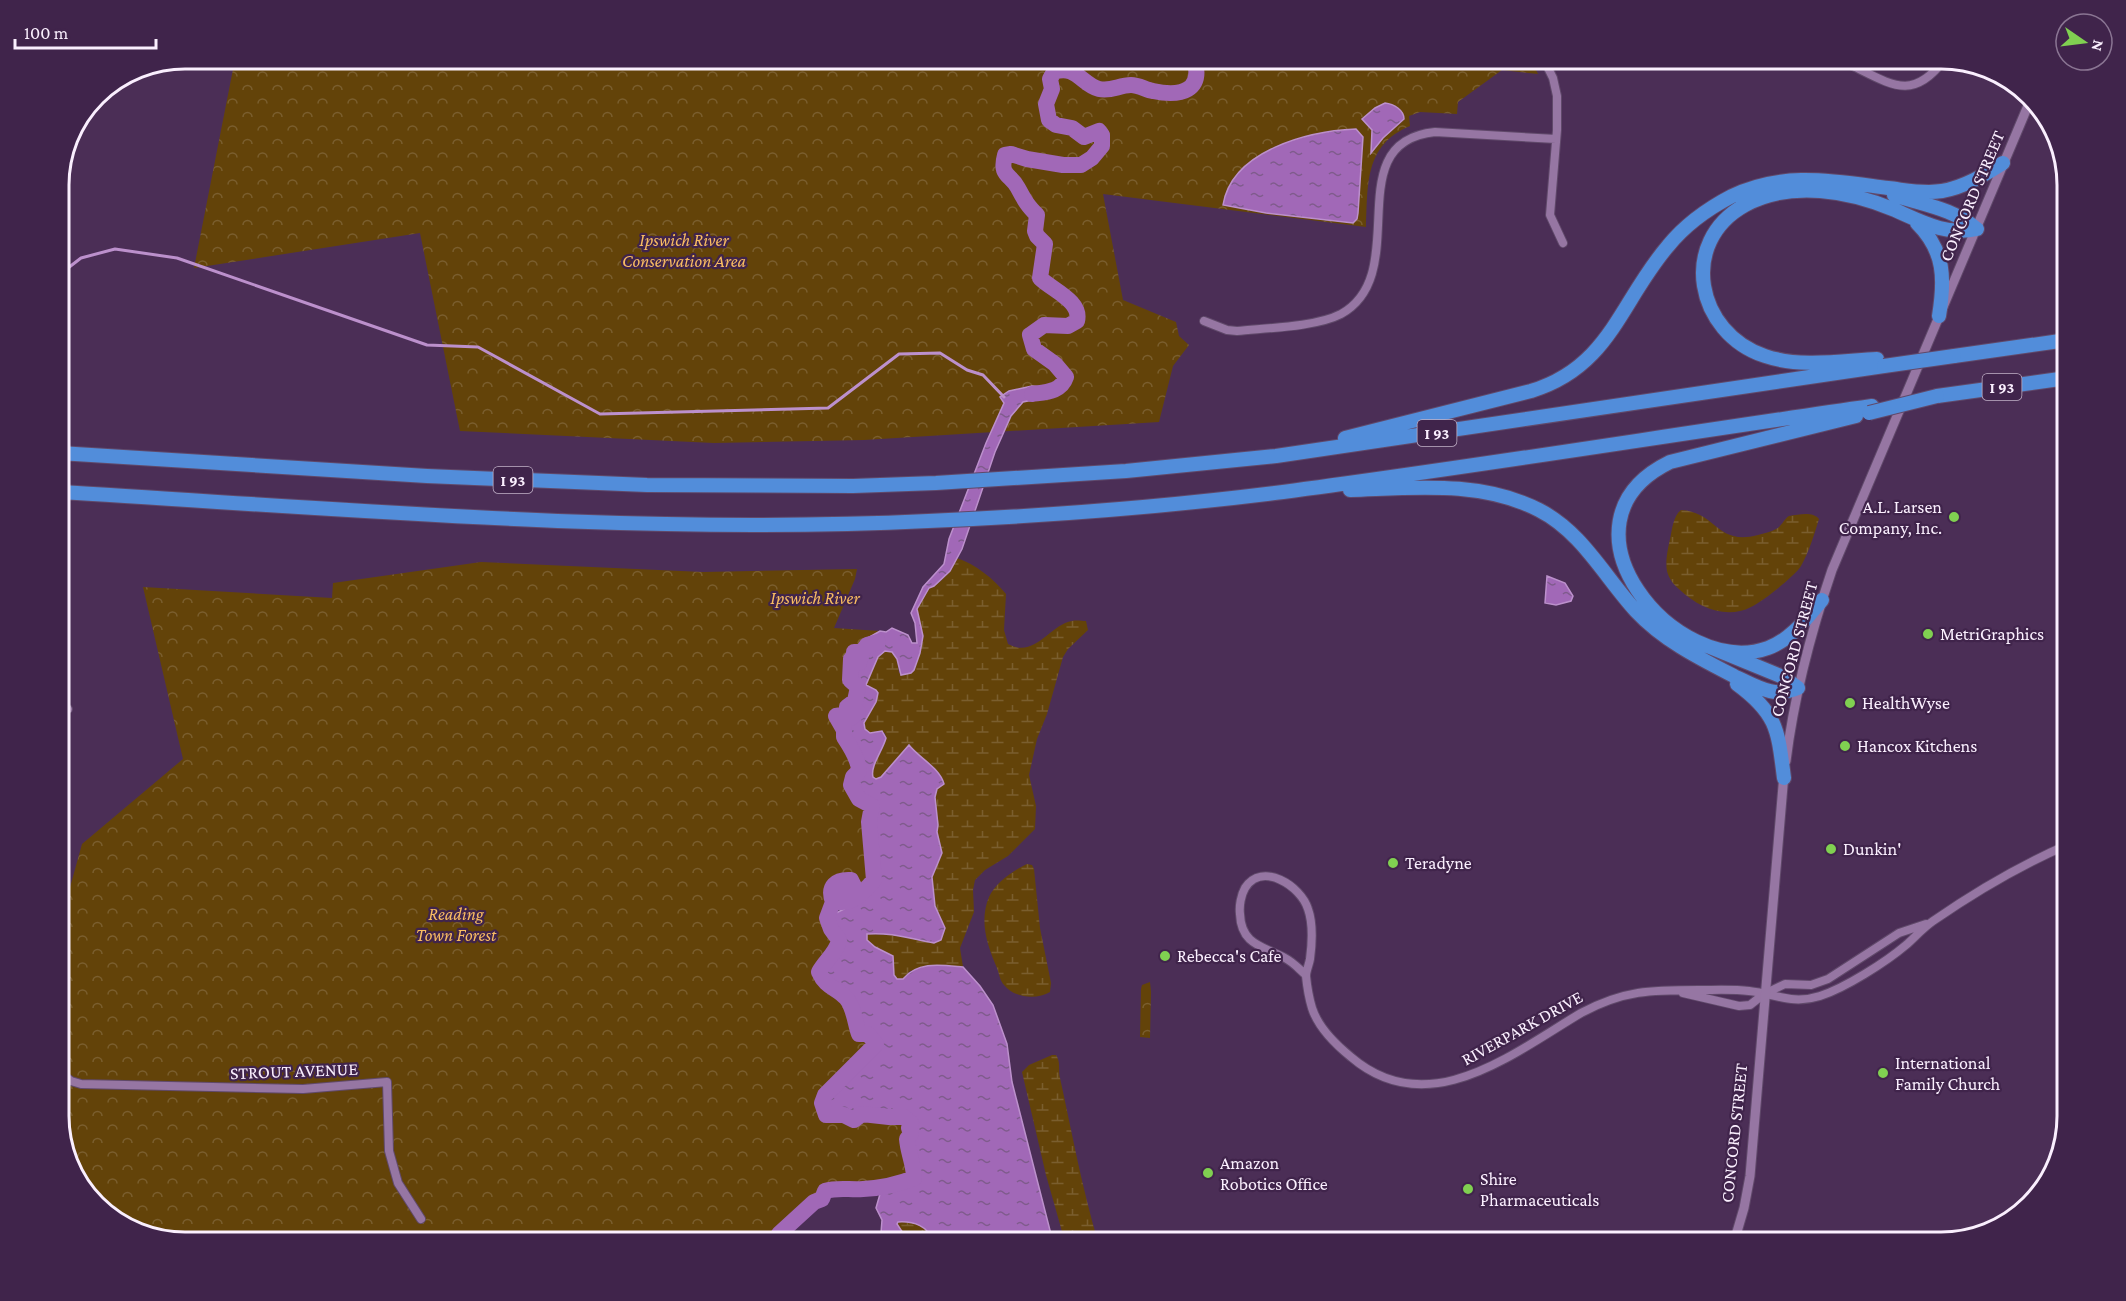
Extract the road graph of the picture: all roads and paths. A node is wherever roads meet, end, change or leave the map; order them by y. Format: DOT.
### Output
graph roads {
  1 [pos="1548,69"];
  2 [pos="1860,69"];
  3 [pos="1937,69"];
  4 [pos="2027,108"];
  5 [pos="1556,140"];
  6 [pos="2003,163"];
  7 [pos="1859,184"];
  8 [pos="1914,219"];
  9 [pos="1977,229"];
  10 [pos="1563,243"];
  11 [pos="1939,316"];
  12 [pos="1204,321"];
  13 [pos="2057,341"];
  14 [pos="1884,363"];
  15 [pos="2057,379"];
  16 [pos="1870,410"];
  17 [pos="69,454"];
  18 [pos="1276,456"];
  19 [pos="1279,492"];
  20 [pos="69,493"];
  21 [pos="1822,600"];
  22 [pos="1710,647"];
  23 [pos="1706,662"];
  24 [pos="1798,688"];
  25 [pos="1784,778"];
  26 [pos="2057,851"];
  27 [pos="1930,922"];
  28 [pos="1306,975"];
  29 [pos="1667,990"];
  30 [pos="1764,994"];
  31 [pos="69,1080"];
  32 [pos="421,1219"];
  33 [pos="1737,1232"];
  1 -- 5 [label="street"];
  2 -- 3 [label="street"];
  4 -- 6 [label="street, CONCORD STREET"];
  5 -- 10 [label="street"];
  5 -- 12 [label="street"];
  6 -- 7 [label="highway"];
  6 -- 9 [label="street, CONCORD STREET"];
  7 -- 9 [label="highway"];
  7 -- 18 [label="highway"];
  8 -- 9 [label="highway"];
  8 -- 11 [label="highway"];
  8 -- 14 [label="highway"];
  9 -- 11 [label="street, CONCORD STREET"];
  11 -- 21 [label="street, CONCORD STREET"];
  13 -- 14 [label="highway, I 93, bridge"];
  14 -- 18 [label="highway, I 93"];
  15 -- 16 [label="highway, I 93, bridge"];
  16 -- 19 [label="highway, I 93"];
  16 -- 22 [label="highway"];
  17 -- 18 [label="highway, I 93"];
  19 -- 20 [label="highway, I 93"];
  19 -- 23 [label="highway"];
  21 -- 22 [label="highway"];
  21 -- 24 [label="street, CONCORD STREET"];
  22 -- 24 [label="highway"];
  23 -- 24 [label="highway"];
  23 -- 25 [label="highway"];
  24 -- 25 [label="street, CONCORD STREET"];
  25 -- 30 [label="street, CONCORD STREET"];
  26 -- 27 [label="street"];
  27 -- 30 [label="street"];
  27 -- 30 [label="street"];
  28 -- 28 [label="street, RIVERPARK DRIVE"];
  28 -- 29 [label="street, RIVERPARK DRIVE"];
  29 -- 30 [label="street, RIVERPARK DRIVE"];
  29 -- 30 [label="street, RIVERPARK DRIVE"];
  30 -- 33 [label="street, CONCORD STREET"];
  31 -- 32 [label="street, STROUT AVENUE"];
}
